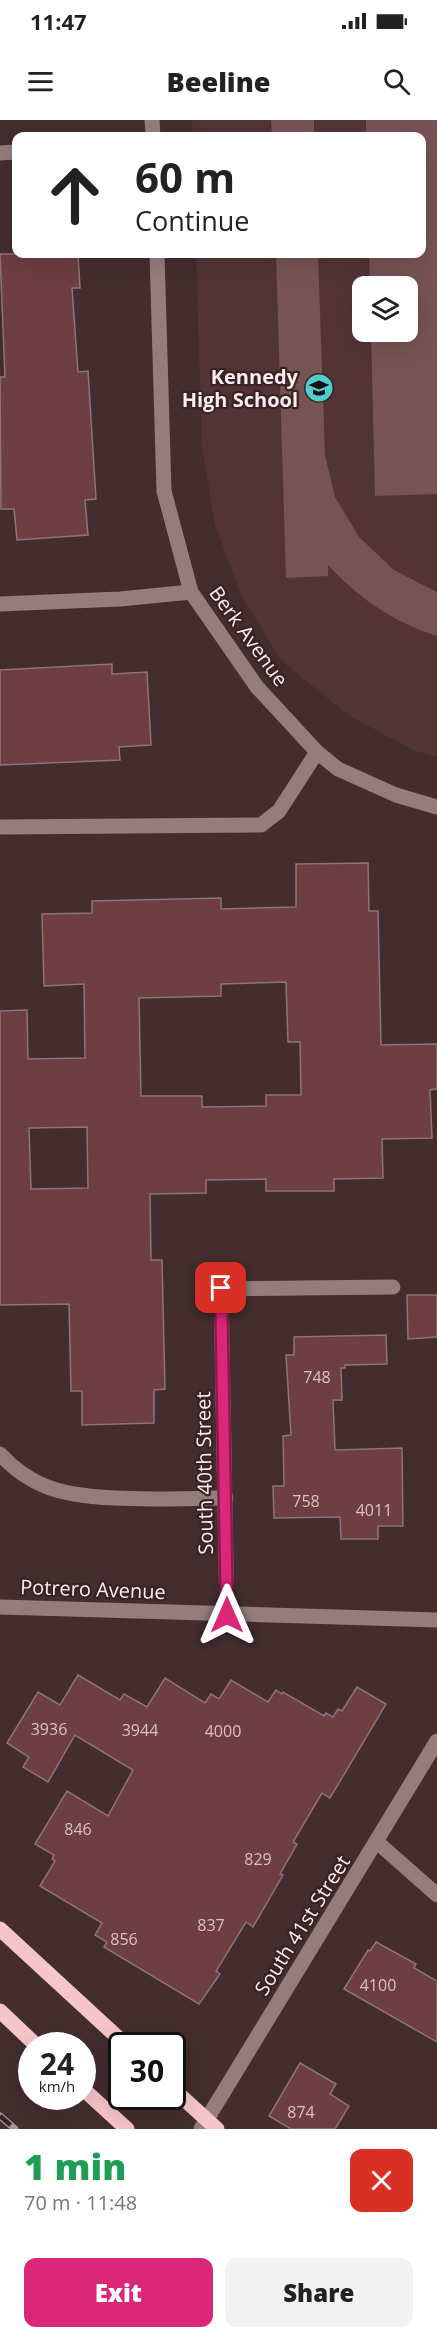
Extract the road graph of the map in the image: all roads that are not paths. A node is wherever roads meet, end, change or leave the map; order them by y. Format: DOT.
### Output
graph roads {
  1 [pos="157,258"];
  2 [pos="191,592"];
  3 [pos="0,604"];
  4 [pos="317,752"];
  5 [pos="437,807"];
  6 [pos="0,827"];
  7 [pos="393,1287"];
  8 [pos="0,1454"];
  9 [pos="226,1498"];
  10 [pos="0,1607"];
  11 [pos="227,1615"];
  12 [pos="437,1620"];
  13 [pos="437,1741"];
  14 [pos="377,1842"];
  15 [pos="437,1895"];
  16 [pos="0,1929"];
  17 [pos="0,2012"];
  18 [pos="22,2032"];
  19 [pos="112,2032"];
  20 [pos="96,2101"];
  21 [pos="186,2103"];
  22 [pos="208,2126"];
  23 [pos="127,2129"];
  1 -- 2 [label="street, Berk Avenue"];
  2 -- 3 [label="street"];
  2 -- 4 [label="street, Berk Avenue"];
  4 -- 5 [label="street, Berk Avenue"];
  4 -- 6 [label="street"];
  7 -- 9 [label="street, South 40th Street"];
  8 -- 9 [label="street"];
  9 -- 11 [label="street, South 40th Street"];
  10 -- 11 [label="street, Potrero Avenue"];
  11 -- 12 [label="street, Potrero Avenue"];
  13 -- 14 [label="street, South 41st Street"];
  14 -- 15 [label="street"];
  14 -- 22 [label="street, South 41st Street"];
  16 -- 19 [label="main road"];
  17 -- 18 [label="main road"];
  20 -- 23 [label="main road"];
  21 -- 22 [label="main road"];
}
